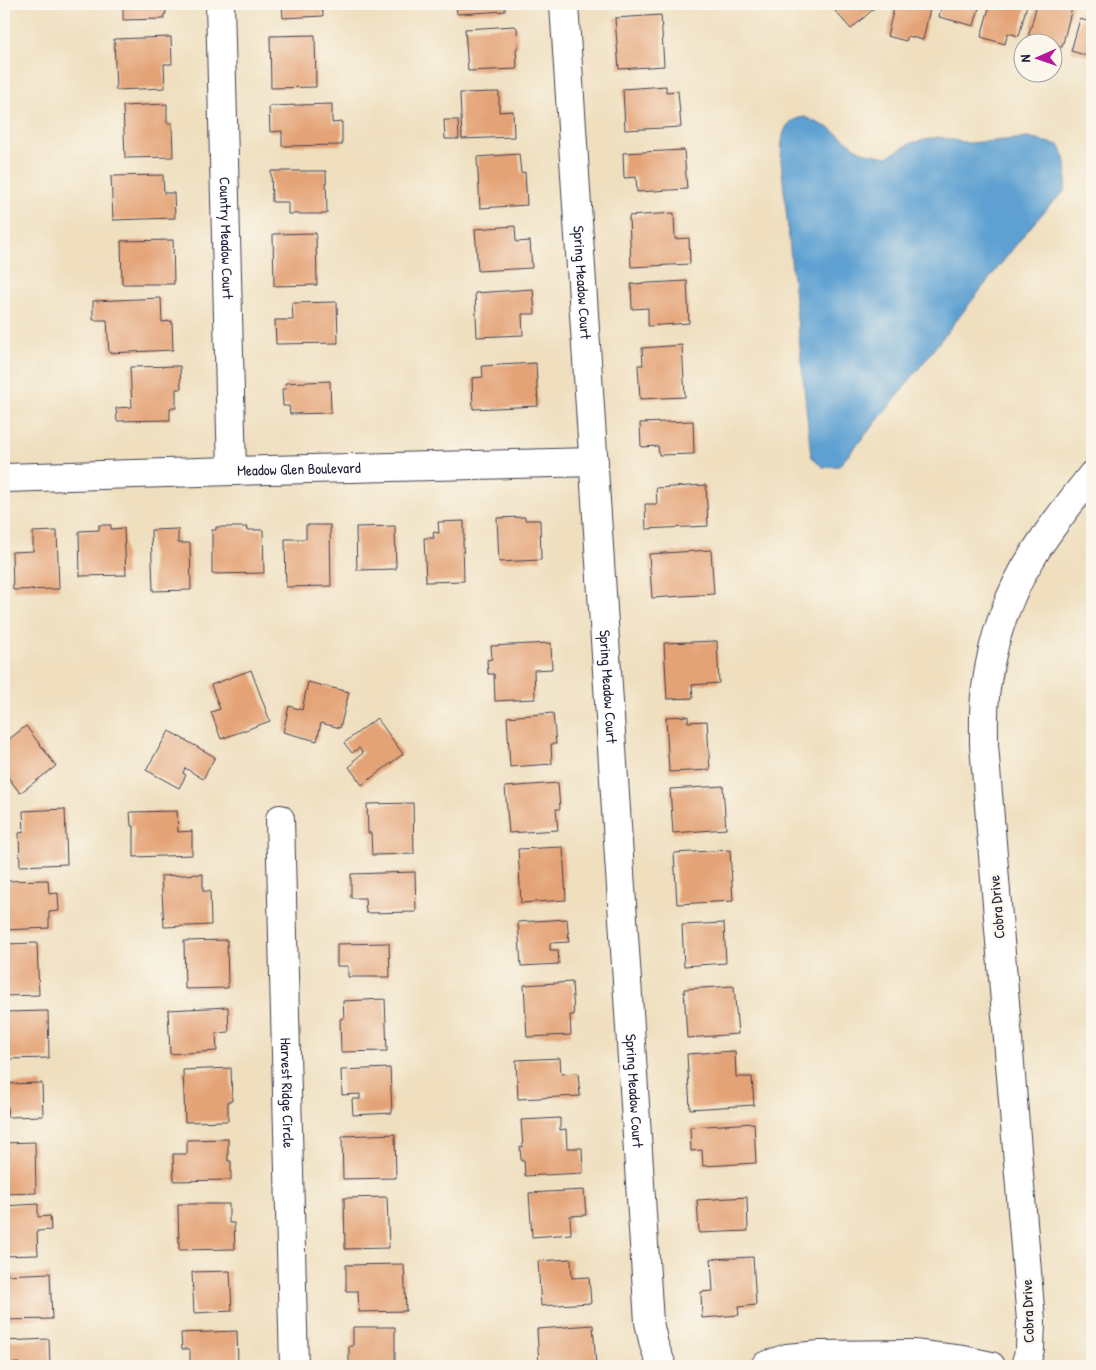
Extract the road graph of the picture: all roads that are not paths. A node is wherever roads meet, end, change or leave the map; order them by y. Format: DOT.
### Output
graph roads {
  1 [pos="220,4"];
  2 [pos="564,4"];
  3 [pos="594,462"];
  4 [pos="232,471"];
  5 [pos="1092,475"];
  6 [pos="4,478"];
  7 [pos="280,819"];
  8 [pos="294,1366"];
  9 [pos="662,1366"];
  10 [pos="765,1366"];
  11 [pos="990,1366"];
  12 [pos="1025,1366"];
  1 -- 4 [label="street, Country Meadow Court"];
  2 -- 3 [label="street, Spring Meadow Court"];
  3 -- 4 [label="street, Meadow Glen Boulevard"];
  3 -- 9 [label="street, Spring Meadow Court"];
  4 -- 6 [label="street, Meadow Glen Boulevard"];
  5 -- 12 [label="street, Cobra Drive"];
  7 -- 8 [label="street, Harvest Ridge Circle"];
  10 -- 11 [label="street"];
}
